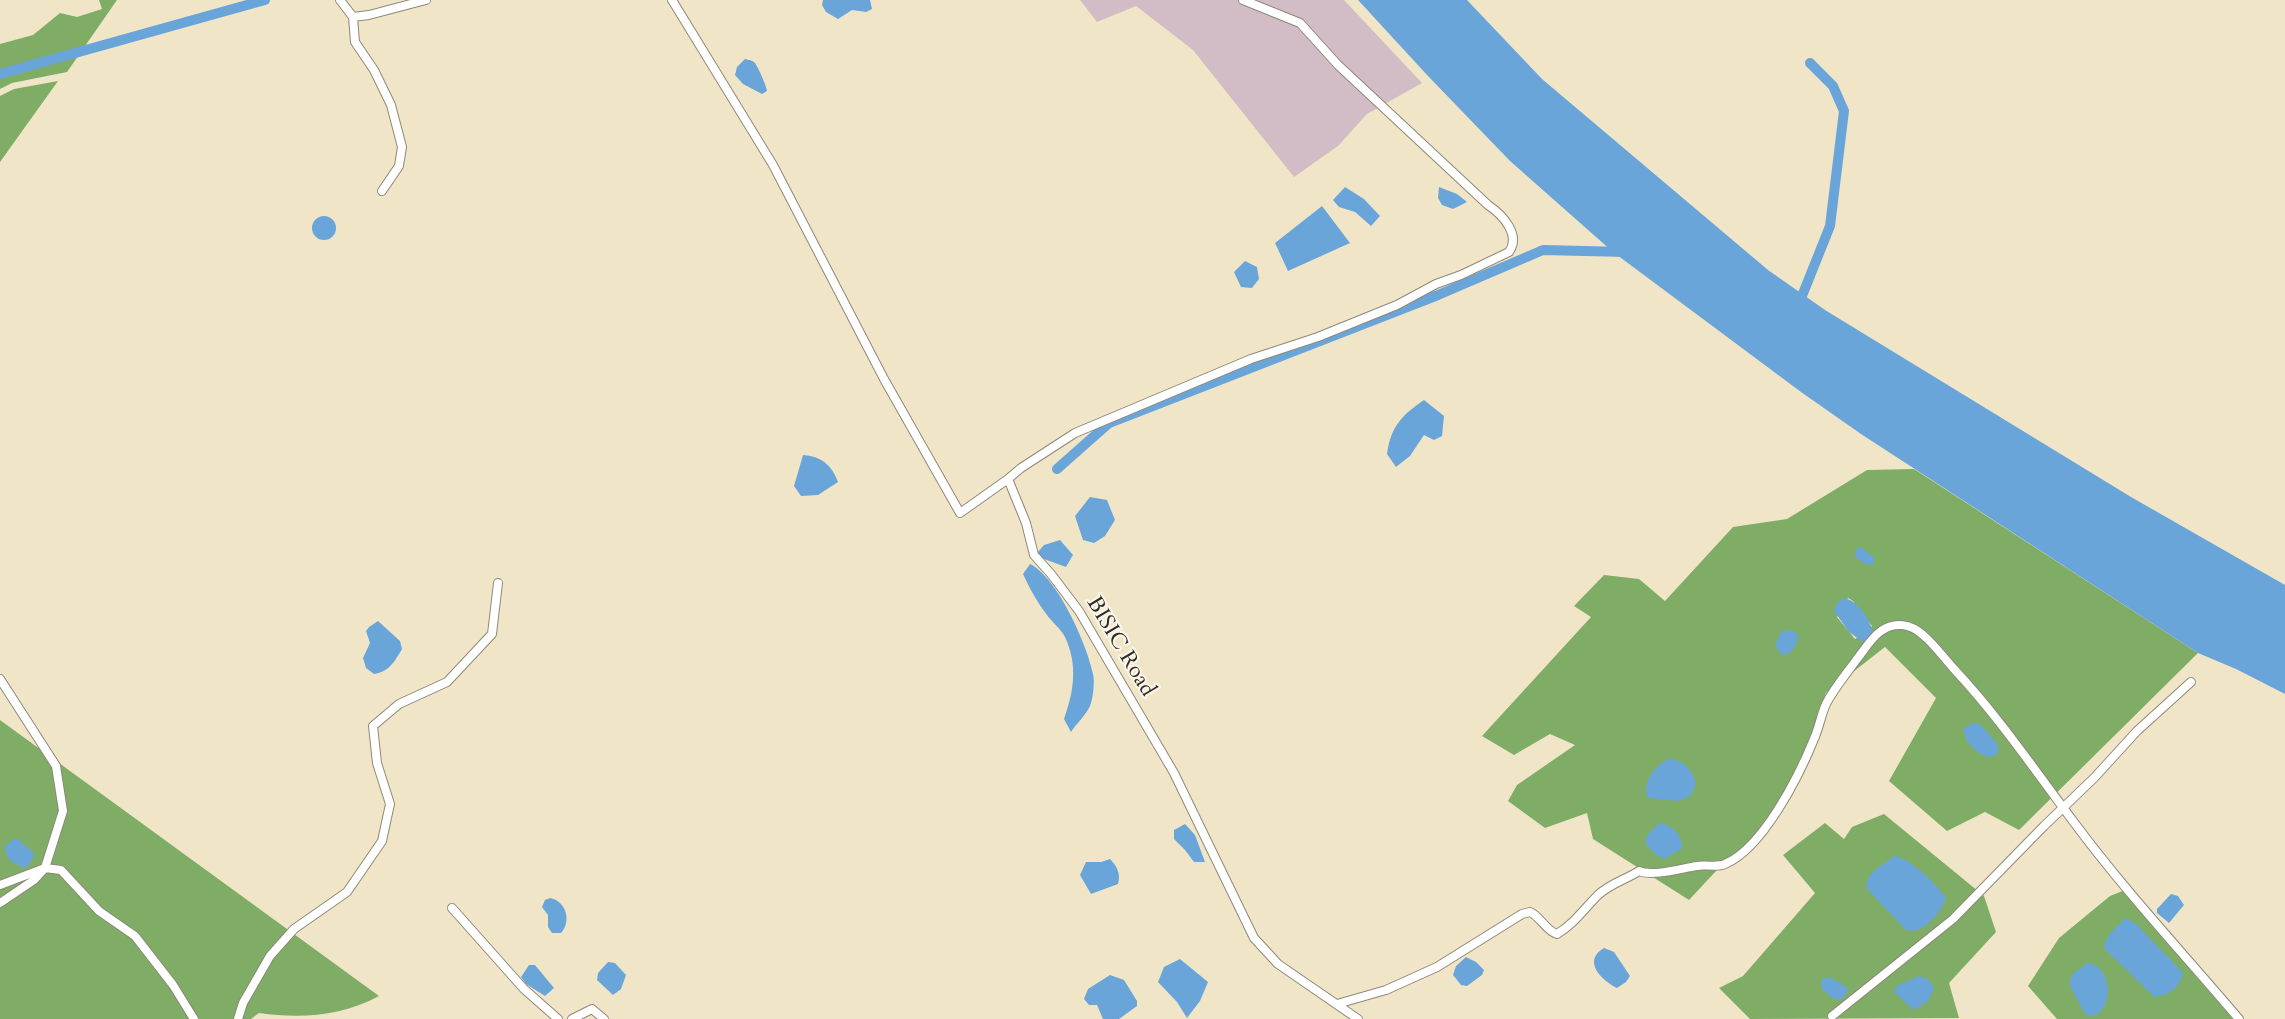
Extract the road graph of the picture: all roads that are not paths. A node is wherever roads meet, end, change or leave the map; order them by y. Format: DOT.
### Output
graph roads {
  1 [pos="340,0"];
  2 [pos="426,0"];
  3 [pos="672,0"];
  4 [pos="1242,0"];
  5 [pos="353,17"];
  6 [pos="382,191"];
  7 [pos="1008,479"];
  8 [pos="498,583"];
  9 [pos="0,679"];
  10 [pos="2191,682"];
  11 [pos="2063,807"];
  12 [pos="45,868"];
  13 [pos="0,885"];
  14 [pos="0,903"];
  15 [pos="452,908"];
  16 [pos="1337,1005"];
  17 [pos="1832,1016"];
  18 [pos="194,1019"];
  19 [pos="238,1019"];
  20 [pos="558,1019"];
  21 [pos="572,1019"];
  22 [pos="604,1019"];
  23 [pos="1358,1019"];
  24 [pos="2239,1019"];
  1 -- 5 [label="street"];
  2 -- 5 [label="street"];
  3 -- 7 [label="street"];
  4 -- 7 [label="street"];
  5 -- 6 [label="street"];
  7 -- 16 [label="street, BISIC Road"];
  8 -- 19 [label="street"];
  9 -- 12 [label="street"];
  10 -- 11 [label="street"];
  11 -- 16 [label="street"];
  11 -- 17 [label="street"];
  11 -- 24 [label="street"];
  12 -- 13 [label="street"];
  12 -- 14 [label="street"];
  12 -- 18 [label="street"];
  15 -- 20 [label="street"];
  16 -- 23 [label="street, BISIC Road"];
  21 -- 22 [label="street"];
}
